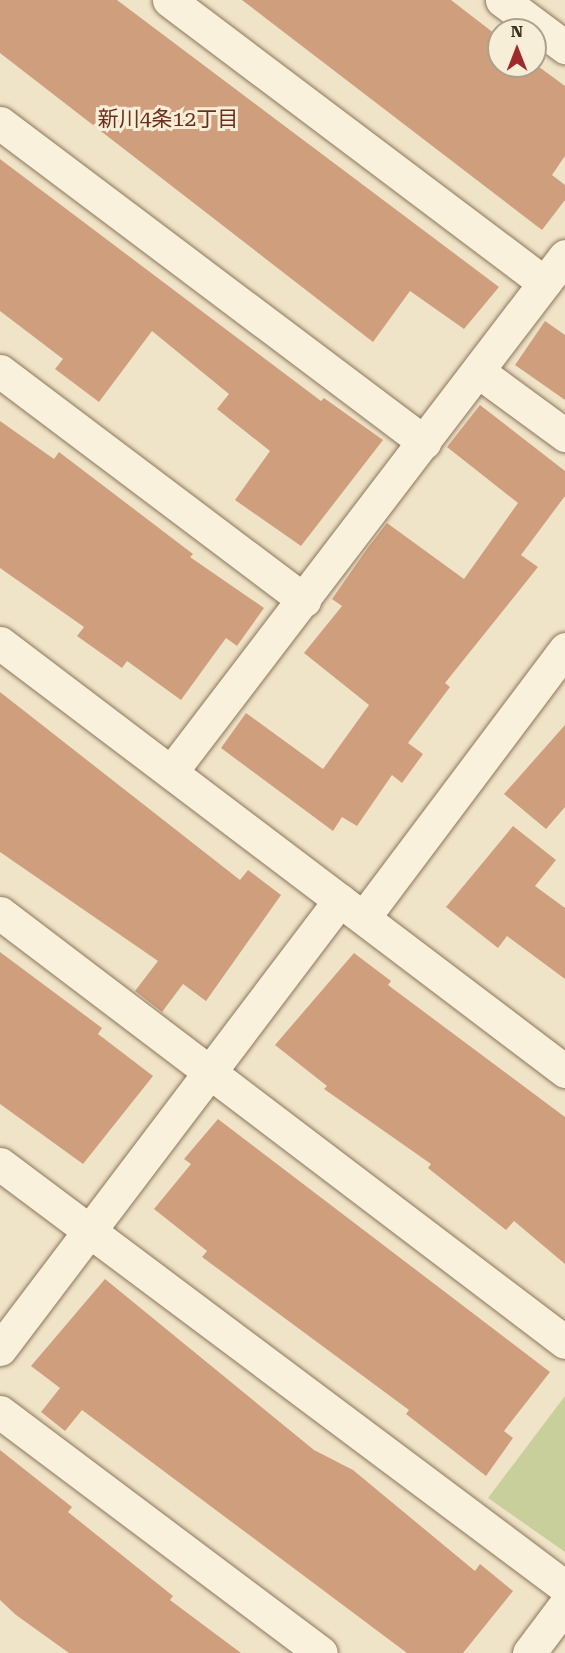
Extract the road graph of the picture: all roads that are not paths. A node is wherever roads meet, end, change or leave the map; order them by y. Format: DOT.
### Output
graph roads {
  1 [pos="169,0"];
  2 [pos="502,0"];
  3 [pos="565,47"];
  4 [pos="0,123"];
  5 [pos="565,256"];
  6 [pos="544,283"];
  7 [pos="0,372"];
  8 [pos="479,372"];
  9 [pos="565,435"];
  10 [pos="424,442"];
  11 [pos="304,600"];
  12 [pos="0,643"];
  13 [pos="565,649"];
  14 [pos="171,772"];
  15 [pos="352,908"];
  16 [pos="0,913"];
  17 [pos="565,1071"];
  18 [pos="210,1072"];
  19 [pos="0,1164"];
  20 [pos="89,1231"];
  21 [pos="565,1342"];
  22 [pos="0,1348"];
  23 [pos="0,1412"];
  24 [pos="565,1587"];
  25 [pos="565,1605"];
  26 [pos="321,1653"];
  27 [pos="529,1653"];
  1 -- 6 [label="street"];
  2 -- 3 [label="street"];
  4 -- 10 [label="street"];
  5 -- 6 [label="street"];
  6 -- 8 [label="street"];
  7 -- 11 [label="street"];
  8 -- 9 [label="street"];
  8 -- 10 [label="street"];
  10 -- 11 [label="street"];
  11 -- 14 [label="street"];
  12 -- 14 [label="street"];
  13 -- 15 [label="street"];
  14 -- 15 [label="street"];
  15 -- 17 [label="street"];
  15 -- 18 [label="street"];
  16 -- 18 [label="street"];
  18 -- 20 [label="street"];
  18 -- 21 [label="street"];
  19 -- 20 [label="street"];
  20 -- 22 [label="street"];
  20 -- 24 [label="street"];
  23 -- 26 [label="street"];
  25 -- 27 [label="street"];
}
